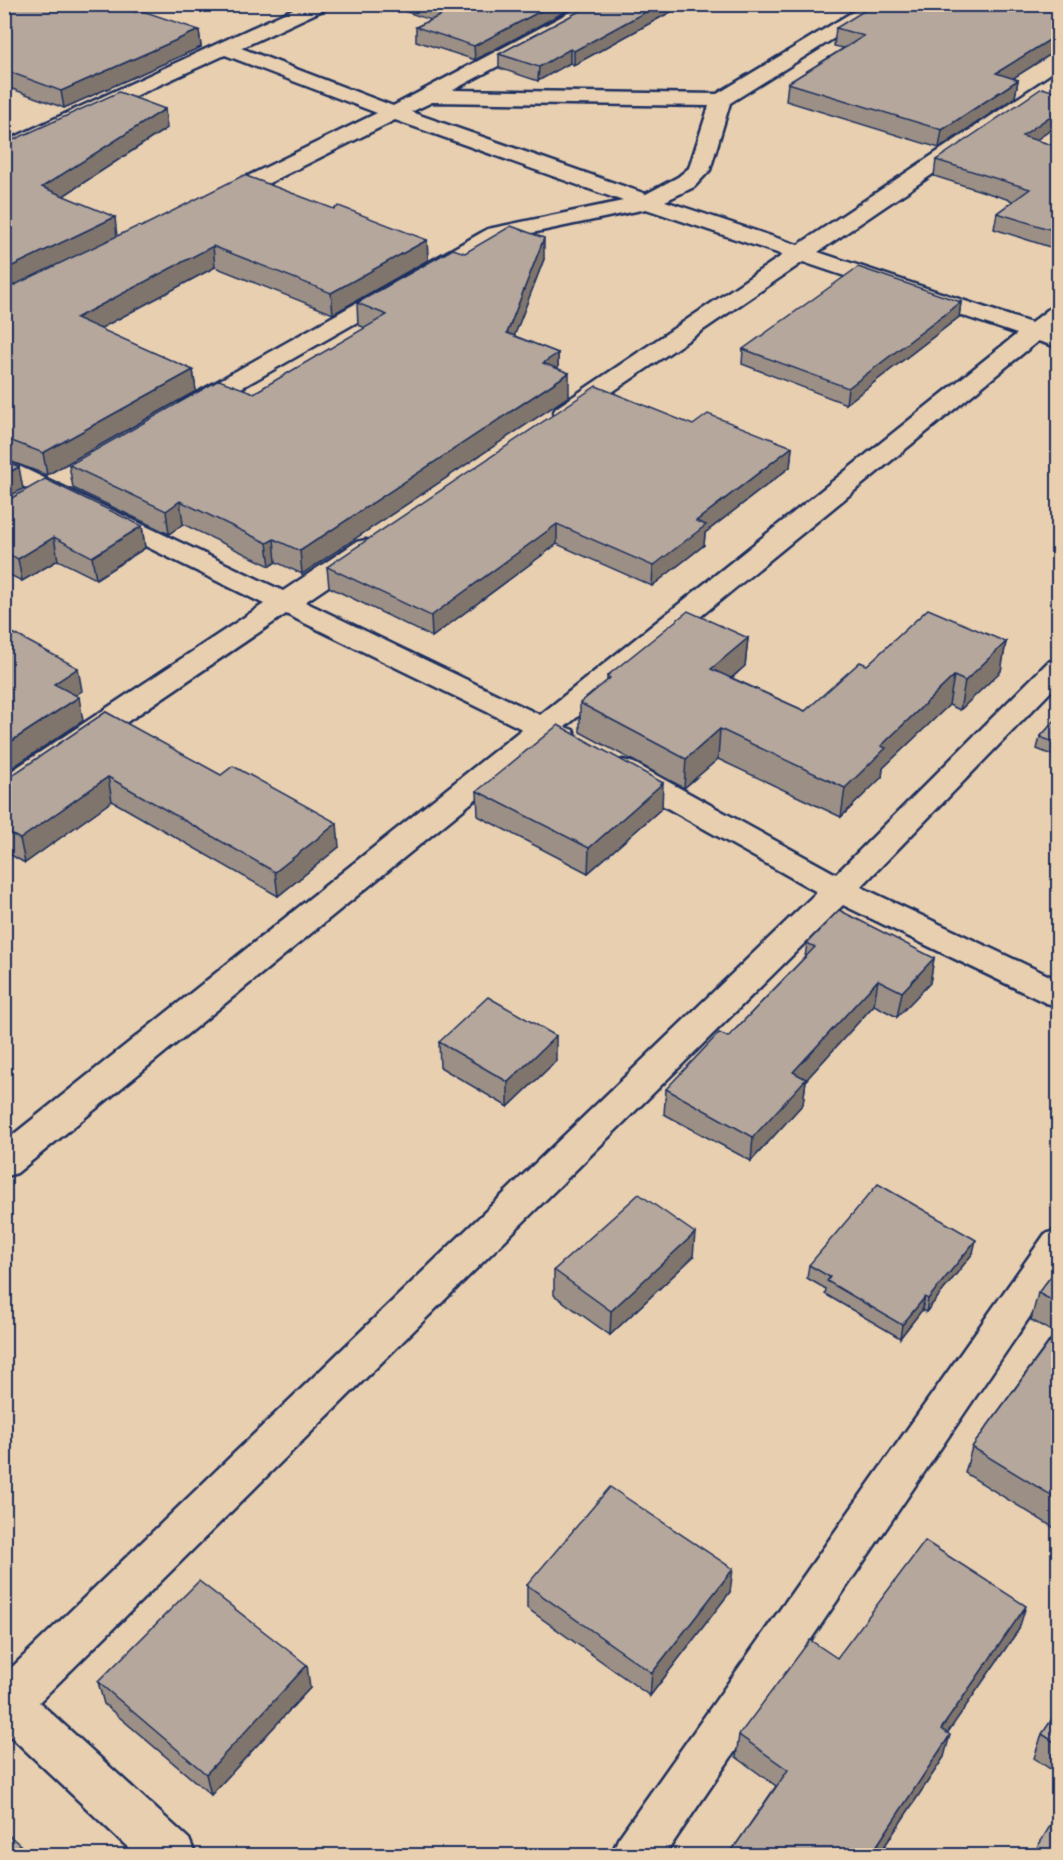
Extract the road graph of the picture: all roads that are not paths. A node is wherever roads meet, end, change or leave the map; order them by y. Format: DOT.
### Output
graph roads {
  1 [pos="320,4"];
  2 [pos="600,4"];
  3 [pos="880,4"];
  4 [pos="226,49"];
  5 [pos="1059,80"];
  6 [pos="428,96"];
  7 [pos="721,100"];
  8 [pos="394,113"];
  9 [pos="4,150"];
  10 [pos="647,202"];
  11 [pos="196,210"];
  12 [pos="801,252"];
  13 [pos="1059,313"];
  14 [pos="1047,336"];
  15 [pos="172,417"];
  16 [pos="543,427"];
  17 [pos="4,467"];
  18 [pos="58,482"];
  19 [pos="22,503"];
  20 [pos="385,535"];
  21 [pos="286,602"];
  22 [pos="1059,668"];
  23 [pos="544,727"];
  24 [pos="4,791"];
  25 [pos="839,890"];
  26 [pos="1059,994"];
  27 [pos="4,1163"];
  28 [pos="1059,1245"];
  29 [pos="6,1703"];
  30 [pos="172,1856"];
  31 [pos="635,1856"];
  1 -- 4 [label="street"];
  2 -- 6 [label="street"];
  3 -- 7 [label="street"];
  4 -- 8 [label="street"];
  4 -- 9 [label="street"];
  5 -- 12 [label="street"];
  6 -- 7 [label="street"];
  6 -- 8 [label="street"];
  7 -- 10 [label="street"];
  8 -- 10 [label="street"];
  8 -- 11 [label="street"];
  10 -- 12 [label="street"];
  10 -- 15 [label="street"];
  12 -- 14 [label="street"];
  12 -- 16 [label="street"];
  13 -- 14 [label="street"];
  14 -- 23 [label="street"];
  17 -- 18 [label="street"];
  18 -- 19 [label="street"];
  18 -- 21 [label="street"];
  20 -- 21 [label="street"];
  21 -- 23 [label="street"];
  21 -- 24 [label="street"];
  22 -- 25 [label="street"];
  23 -- 25 [label="street"];
  23 -- 27 [label="street"];
  25 -- 26 [label="street"];
  25 -- 29 [label="street"];
  28 -- 31 [label="street"];
  29 -- 30 [label="street"];
}
